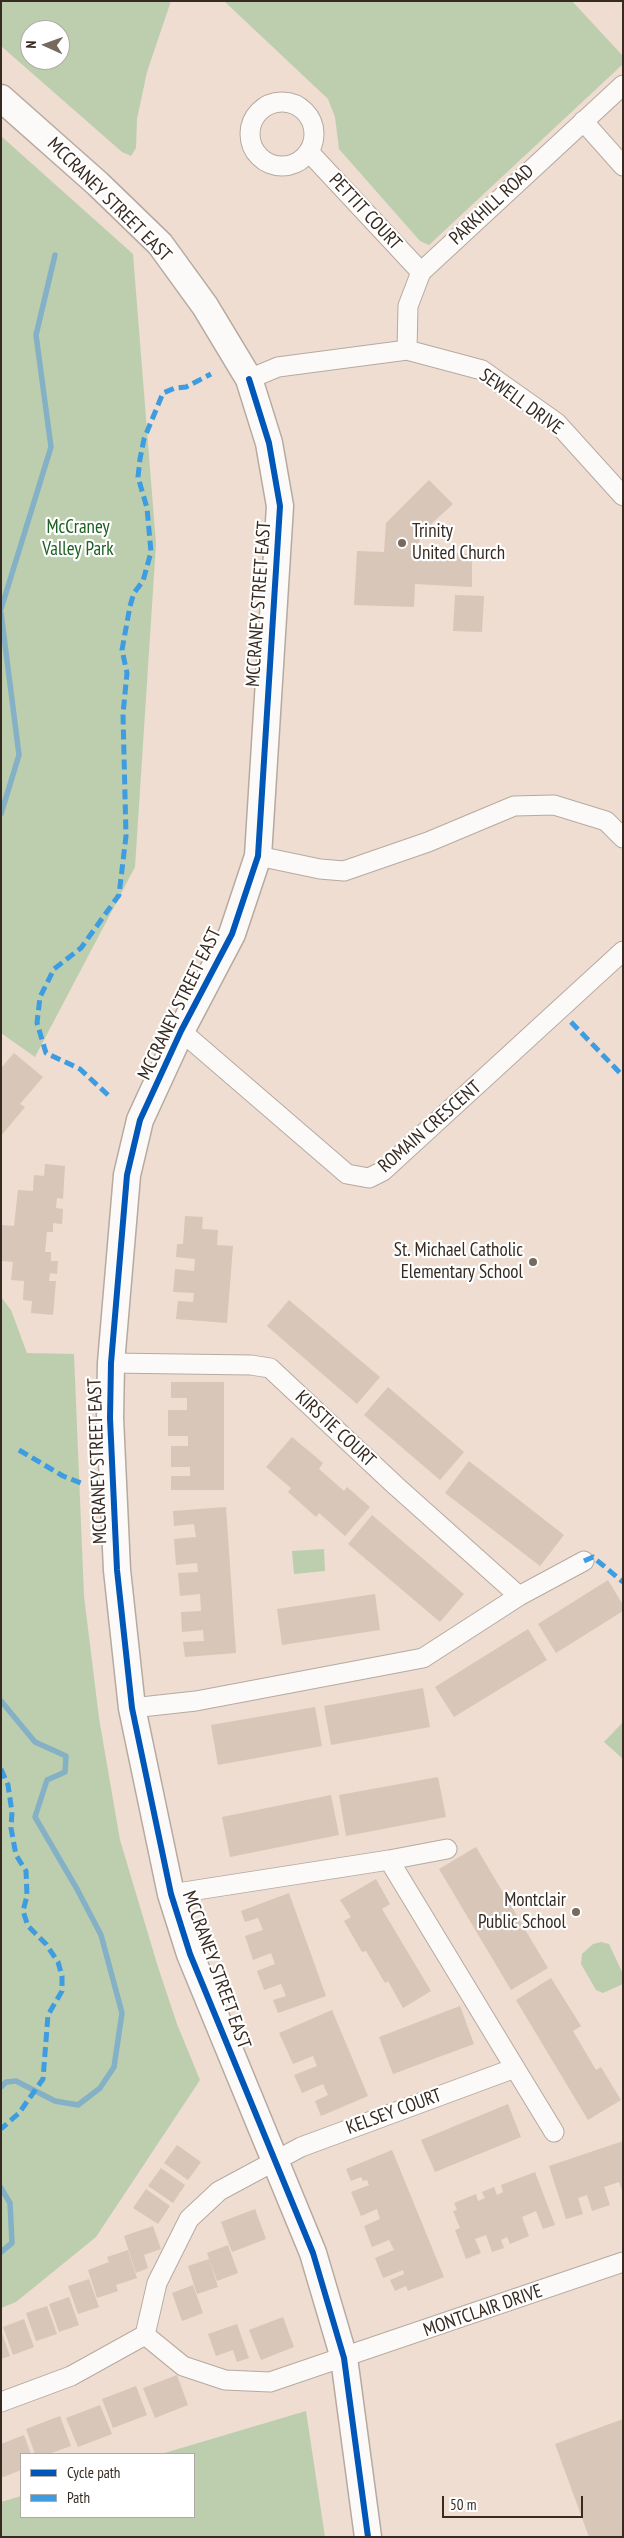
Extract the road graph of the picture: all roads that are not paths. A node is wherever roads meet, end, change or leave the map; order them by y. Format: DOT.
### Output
graph roads {
  1 [pos="623,85"];
  2 [pos="1,98"];
  3 [pos="583,121"];
  4 [pos="309,152"];
  5 [pos="623,166"];
  6 [pos="421,272"];
  7 [pos="406,350"];
  8 [pos="249,379"];
  9 [pos="623,496"];
  10 [pos="623,838"];
  11 [pos="258,856"];
  12 [pos="623,951"];
  13 [pos="181,1031"];
  14 [pos="110,1363"];
  15 [pos="584,1562"];
  16 [pos="519,1596"];
  17 [pos="132,1708"];
  18 [pos="448,1849"];
  19 [pos="389,1860"];
  20 [pos="171,1894"];
  21 [pos="515,2068"];
  22 [pos="554,2132"];
  23 [pos="275,2162"];
  24 [pos="623,2262"];
  25 [pos="145,2334"];
  26 [pos="344,2358"];
  27 [pos="1,2402"];
  28 [pos="368,2537"];
  1 -- 3 [label="street, PARKHILL ROAD"];
  2 -- 8 [label="street, MCCRANEY STREET EAST"];
  3 -- 5 [label="street"];
  3 -- 6 [label="street, PARKHILL ROAD"];
  4 -- 6 [label="street, PETTIT COURT"];
  6 -- 7 [label="street, PARKHILL ROAD"];
  7 -- 8 [label="street, SEWELL DRIVE"];
  7 -- 9 [label="street, SEWELL DRIVE"];
  8 -- 11 [label="street, MCCRANEY STREET EAST"];
  10 -- 11 [label="street"];
  11 -- 13 [label="street, MCCRANEY STREET EAST"];
  12 -- 13 [label="street, ROMAIN CRESCENT"];
  13 -- 14 [label="street, MCCRANEY STREET EAST"];
  14 -- 16 [label="street, KIRSTIE COURT"];
  14 -- 17 [label="street, MCCRANEY STREET EAST"];
  15 -- 16 [label="street"];
  16 -- 17 [label="street"];
  17 -- 20 [label="street, MCCRANEY STREET EAST"];
  18 -- 19 [label="street"];
  19 -- 20 [label="street"];
  19 -- 21 [label="street"];
  20 -- 23 [label="street, MCCRANEY STREET EAST"];
  21 -- 22 [label="street"];
  21 -- 23 [label="street, KELSEY COURT"];
  23 -- 25 [label="street, KELSEY COURT"];
  23 -- 26 [label="street, MCCRANEY STREET EAST"];
  24 -- 26 [label="street, MONTCLAIR DRIVE"];
  25 -- 26 [label="street, MONTCLAIR DRIVE"];
  25 -- 27 [label="street"];
  26 -- 28 [label="street, MCCRANEY STREET EAST"];
}
